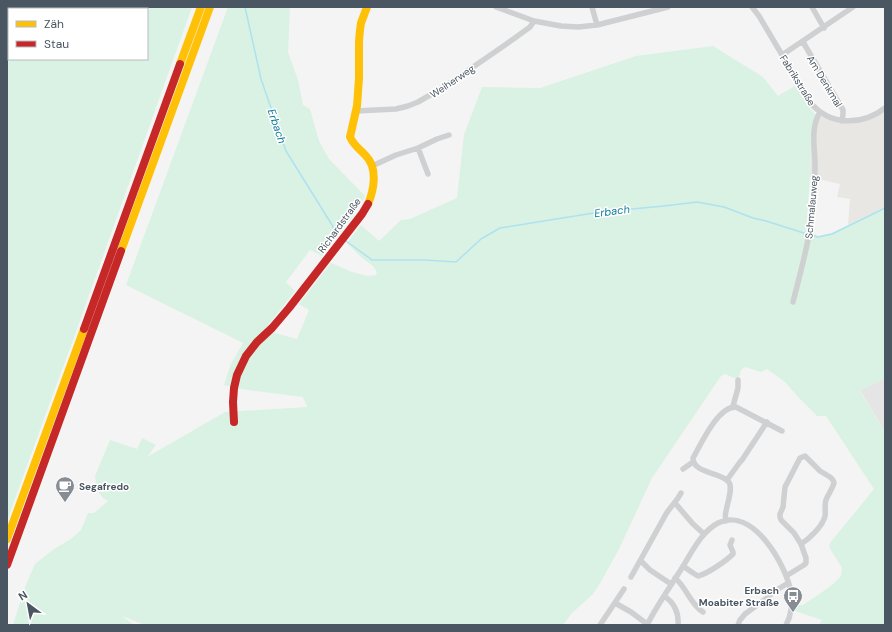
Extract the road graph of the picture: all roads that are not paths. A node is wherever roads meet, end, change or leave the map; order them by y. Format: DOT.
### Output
graph roads {
  1 [pos="201,7"];
  2 [pos="210,7"];
  3 [pos="367,7"];
  4 [pos="496,7"];
  5 [pos="592,7"];
  6 [pos="668,7"];
  7 [pos="752,7"];
  8 [pos="812,7"];
  9 [pos="854,7"];
  10 [pos="534,21"];
  11 [pos="596,25"];
  12 [pos="824,28"];
  13 [pos="802,42"];
  14 [pos="782,55"];
  15 [pos="885,108"];
  16 [pos="356,111"];
  17 [pos="820,112"];
  18 [pos="842,121"];
  19 [pos="449,135"];
  20 [pos="418,148"];
  21 [pos="372,166"];
  22 [pos="428,174"];
  23 [pos="793,302"];
  24 [pos="738,380"];
  25 [pos="733,406"];
  26 [pos="234,422"];
  27 [pos="767,422"];
  28 [pos="782,430"];
  29 [pos="693,462"];
  30 [pos="683,469"];
  31 [pos="727,480"];
  32 [pos="681,493"];
  33 [pos="675,503"];
  34 [pos="726,521"];
  35 [pos="704,534"];
  36 [pos="7,539"];
  37 [pos="732,540"];
  38 [pos="801,544"];
  39 [pos="641,561"];
  40 [pos="7,566"];
  41 [pos="683,566"];
  42 [pos="786,576"];
  43 [pos="631,577"];
  44 [pos="675,578"];
  45 [pos="788,583"];
  46 [pos="671,584"];
  47 [pos="624,589"];
  48 [pos="664,596"];
  49 [pos="615,603"];
  50 [pos="703,612"];
  51 [pos="647,624"];
  52 [pos="600,625"];
  53 [pos="678,625"];
  54 [pos="738,625"];
  55 [pos="786,625"];
  1 -- 36 [label="main road"];
  2 -- 40 [label="main road"];
  3 -- 16 [label="main road"];
  4 -- 10 [label="street"];
  5 -- 11 [label="street"];
  6 -- 11 [label="street"];
  7 -- 14 [label="street, Fabrikstraße"];
  8 -- 12 [label="street"];
  9 -- 12 [label="street"];
  10 -- 11 [label="street"];
  10 -- 16 [label="street, Weiherweg"];
  12 -- 13 [label="street"];
  13 -- 14 [label="street"];
  13 -- 18 [label="street, Am Denkmal"];
  14 -- 17 [label="street, Fabrikstraße"];
  15 -- 18 [label="street, Fabrikstraße"];
  16 -- 21 [label="main road"];
  17 -- 18 [label="street, Fabrikstraße"];
  17 -- 23 [label="street, Schmalauweg"];
  19 -- 20 [label="street"];
  20 -- 21 [label="street"];
  20 -- 22 [label="street"];
  21 -- 26 [label="main road, Richardstraße"];
  24 -- 25 [label="street"];
  25 -- 27 [label="street"];
  25 -- 29 [label="street"];
  27 -- 28 [label="street"];
  27 -- 31 [label="street"];
  29 -- 30 [label="street"];
  29 -- 31 [label="street"];
  31 -- 34 [label="street"];
  32 -- 33 [label="street"];
  33 -- 35 [label="street"];
  33 -- 39 [label="street"];
  34 -- 35 [label="street"];
  34 -- 42 [label="street"];
  35 -- 41 [label="street"];
  37 -- 41 [label="street"];
  38 -- 38 [label="street"];
  38 -- 42 [label="street"];
  39 -- 43 [label="street"];
  39 -- 46 [label="street"];
  41 -- 44 [label="street"];
  42 -- 45 [label="street"];
  44 -- 46 [label="street"];
  44 -- 50 [label="street"];
  45 -- 54 [label="street"];
  45 -- 55 [label="street"];
  46 -- 48 [label="street"];
  47 -- 49 [label="street"];
  48 -- 51 [label="street"];
  48 -- 53 [label="street"];
  49 -- 51 [label="street"];
  49 -- 52 [label="street"];
}
